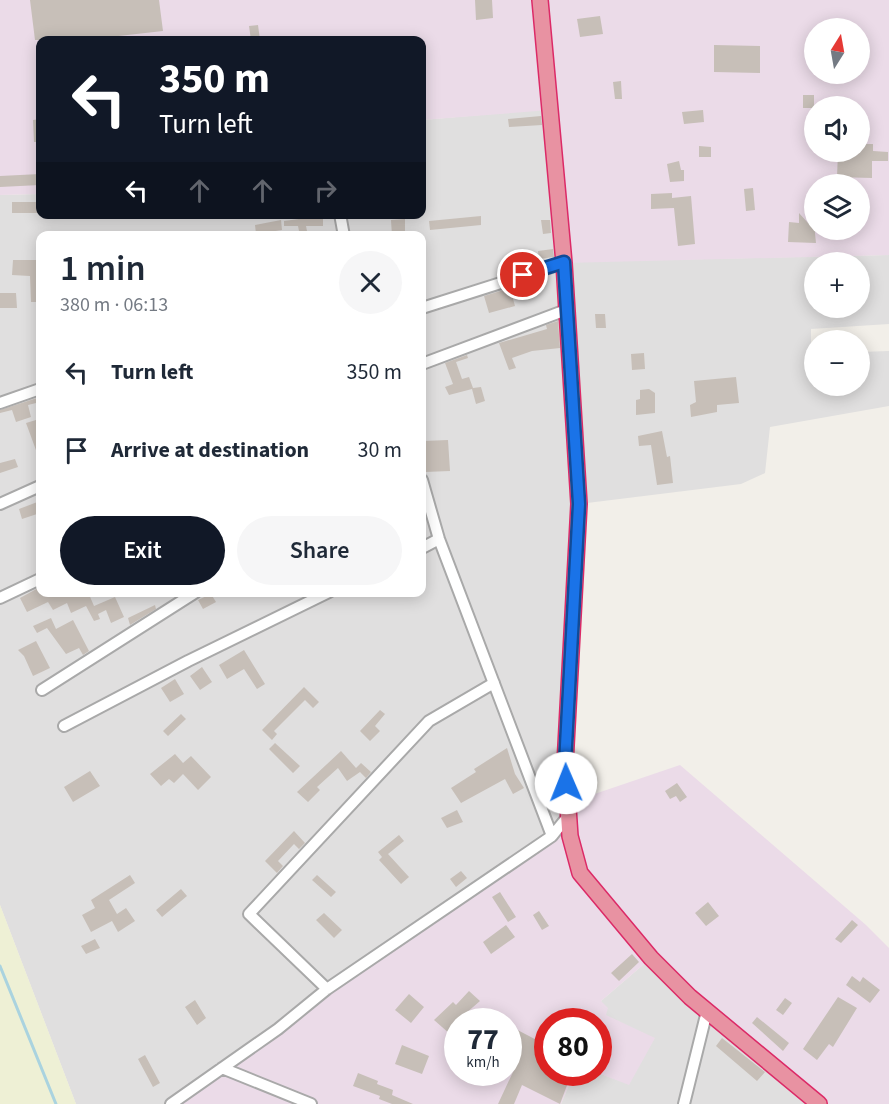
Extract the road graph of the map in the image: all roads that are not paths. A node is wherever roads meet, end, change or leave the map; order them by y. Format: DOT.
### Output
graph roads {
  1 [pos="540,0"];
  2 [pos="564,262"];
  3 [pos="426,307"];
  4 [pos="566,310"];
  5 [pos="426,362"];
  6 [pos="36,391"];
  7 [pos="0,403"];
  8 [pos="36,488"];
  9 [pos="426,494"];
  10 [pos="0,504"];
  11 [pos="440,539"];
  12 [pos="426,546"];
  13 [pos="36,581"];
  14 [pos="188,597"];
  15 [pos="319,597"];
  16 [pos="0,598"];
  17 [pos="494,683"];
  18 [pos="42,690"];
  19 [pos="64,726"];
  20 [pos="568,816"];
  21 [pos="552,836"];
  22 [pos="327,989"];
  23 [pos="706,1011"];
  24 [pos="222,1068"];
  25 [pos="171,1104"];
  26 [pos="311,1104"];
  27 [pos="684,1104"];
  28 [pos="819,1104"];
  1 -- 2 [label="highway"];
  2 -- 3 [label="street"];
  2 -- 4 [label="highway"];
  4 -- 5 [label="street"];
  4 -- 20 [label="highway"];
  6 -- 7 [label="street"];
  8 -- 10 [label="street"];
  9 -- 11 [label="street"];
  11 -- 12 [label="street"];
  11 -- 17 [label="street"];
  13 -- 16 [label="street"];
  14 -- 18 [label="street"];
  15 -- 19 [label="street"];
  17 -- 21 [label="street"];
  17 -- 22 [label="street"];
  20 -- 21 [label="street"];
  20 -- 23 [label="highway"];
  21 -- 22 [label="street"];
  22 -- 24 [label="street"];
  23 -- 27 [label="street"];
  23 -- 28 [label="highway"];
  24 -- 25 [label="street"];
  24 -- 26 [label="street"];
}
